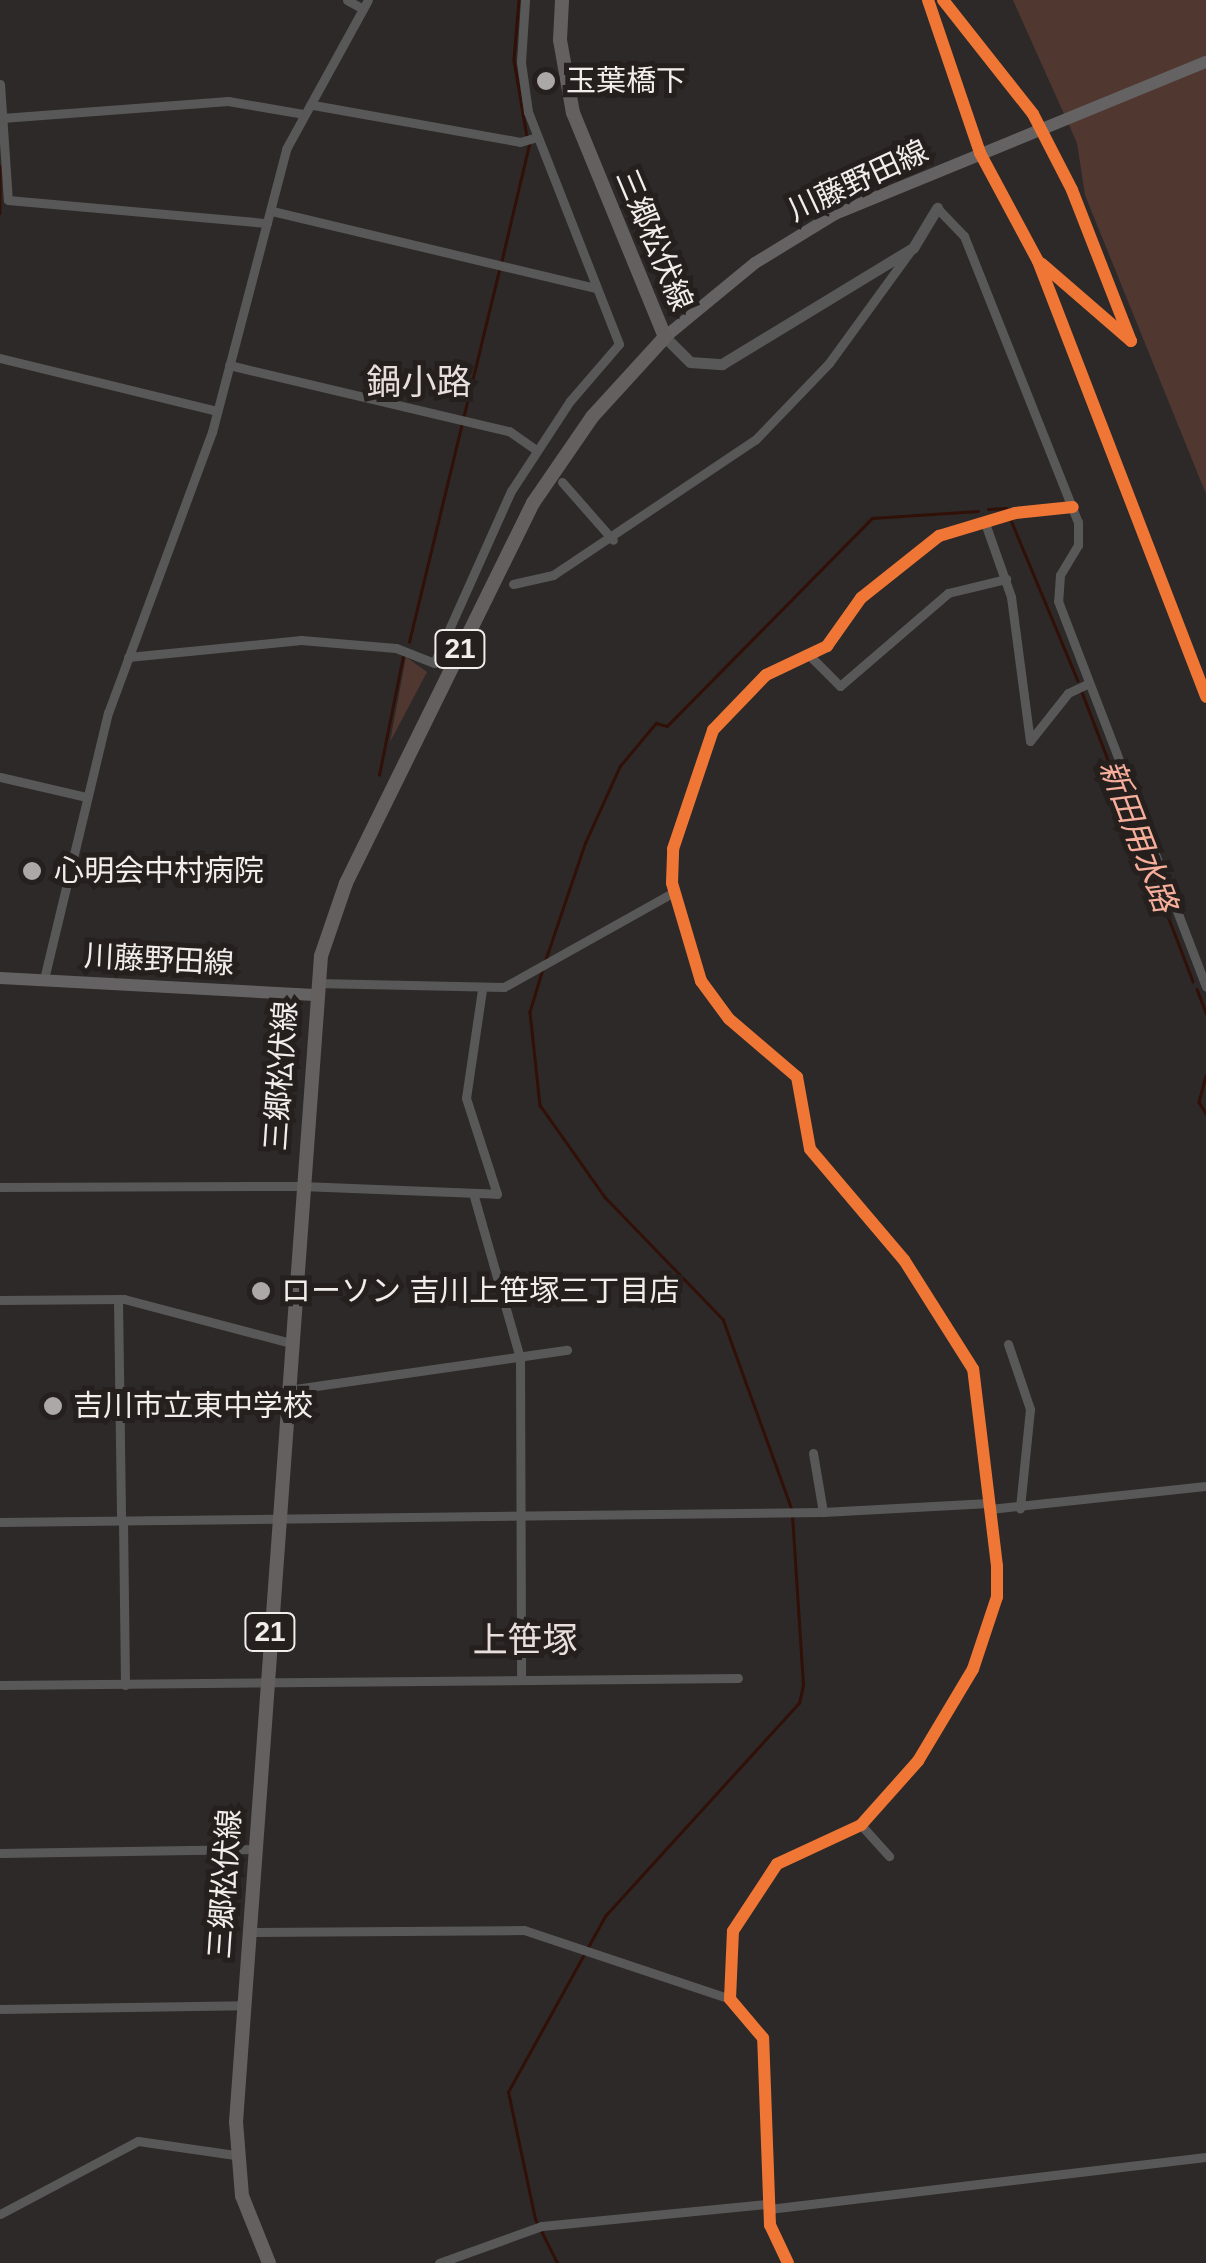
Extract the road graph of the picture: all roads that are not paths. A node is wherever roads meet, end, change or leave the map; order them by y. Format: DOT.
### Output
graph roads {
  1 [pos="347,0"];
  2 [pos="525,0"];
  3 [pos="562,0"];
  4 [pos="366,5"];
  5 [pos="1206,62"];
  6 [pos="0,84"];
  7 [pos="313,105"];
  8 [pos="303,114"];
  9 [pos="2,118"];
  10 [pos="537,137"];
  11 [pos="937,208"];
  12 [pos="272,211"];
  13 [pos="267,223"];
  14 [pos="913,248"];
  15 [pos="596,288"];
  16 [pos="665,336"];
  17 [pos="0,358"];
  18 [pos="230,365"];
  19 [pos="217,411"];
  20 [pos="534,452"];
  21 [pos="542,464"];
  22 [pos="562,482"];
  23 [pos="1072,507"];
  24 [pos="985,524"];
  25 [pos="613,540"];
  26 [pos="1006,579"];
  27 [pos="512,584"];
  28 [pos="809,655"];
  29 [pos="128,657"];
  30 [pos="1089,683"];
  31 [pos="0,777"];
  32 [pos="86,797"];
  33 [pos="674,892"];
  34 [pos="0,978"];
  35 [pos="44,978"];
  36 [pos="1206,986"];
  37 [pos="315,989"];
  38 [pos="482,989"];
  39 [pos="301,1186"];
  40 [pos="0,1187"];
  41 [pos="473,1193"];
  42 [pos="118,1299"];
  43 [pos="0,1300"];
  44 [pos="291,1343"];
  45 [pos="1008,1344"];
  46 [pos="566,1350"];
  47 [pos="520,1358"];
  48 [pos="288,1390"];
  49 [pos="813,1453"];
  50 [pos="1206,1486"];
  51 [pos="990,1506"];
  52 [pos="1020,1508"];
  53 [pos="822,1512"];
  54 [pos="522,1516"];
  55 [pos="279,1518"];
  56 [pos="122,1520"];
  57 [pos="0,1522"];
  58 [pos="738,1678"];
  59 [pos="521,1679"];
  60 [pos="0,1685"];
  61 [pos="125,1685"];
  62 [pos="267,1685"];
  63 [pos="861,1825"];
  64 [pos="255,1850"];
  65 [pos="886,1852"];
  66 [pos="0,1853"];
  67 [pos="249,1932"];
  68 [pos="730,1999"];
  69 [pos="244,2005"];
  70 [pos="0,2010"];
  71 [pos="235,2156"];
  72 [pos="1206,2157"];
  73 [pos="768,2206"];
  74 [pos="0,2214"];
  75 [pos="269,2263"];
  76 [pos="439,2263"];
  77 [pos="788,2263"];
  1 -- 4 [label="street"];
  2 -- 10 [label="street"];
  3 -- 16 [label="main road, 三郷松伏線"];
  4 -- 7 [label="street"];
  5 -- 16 [label="main road, 川藤野田線"];
  6 -- 9 [label="street"];
  7 -- 8 [label="street"];
  7 -- 10 [label="street"];
  8 -- 9 [label="street"];
  8 -- 12 [label="street"];
  9 -- 13 [label="street"];
  10 -- 15 [label="street"];
  11 -- 14 [label="street"];
  11 -- 23 [label="street"];
  12 -- 13 [label="street"];
  12 -- 15 [label="street"];
  13 -- 18 [label="street"];
  14 -- 16 [label="street"];
  14 -- 25 [label="street"];
  15 -- 20 [label="street"];
  16 -- 37 [label="main road, 三郷松伏線 / 21"];
  17 -- 19 [label="street"];
  18 -- 19 [label="street"];
  18 -- 20 [label="street"];
  19 -- 29 [label="street"];
  20 -- 21 [label="street"];
  20 -- 29 [label="street"];
  22 -- 25 [label="street"];
  23 -- 24 [label="street"];
  23 -- 30 [label="street"];
  24 -- 26 [label="street"];
  24 -- 28 [label="street"];
  25 -- 27 [label="street"];
  26 -- 28 [label="street"];
  26 -- 30 [label="street"];
  28 -- 33 [label="street"];
  29 -- 32 [label="street"];
  30 -- 36 [label="street"];
  31 -- 32 [label="street"];
  32 -- 35 [label="street"];
  33 -- 38 [label="street"];
  33 -- 51 [label="street"];
  34 -- 35 [label="main road, 川藤野田線"];
  35 -- 37 [label="main road, 川藤野田線"];
  37 -- 38 [label="street"];
  37 -- 39 [label="main road, 三郷松伏線 / 21"];
  38 -- 41 [label="street"];
  39 -- 40 [label="street"];
  39 -- 41 [label="street"];
  39 -- 44 [label="main road, 三郷松伏線 / 21"];
  41 -- 47 [label="street"];
  42 -- 43 [label="street"];
  42 -- 44 [label="street"];
  42 -- 56 [label="street"];
  44 -- 48 [label="main road, 三郷松伏線 / 21"];
  45 -- 52 [label="street"];
  46 -- 47 [label="street"];
  47 -- 48 [label="street"];
  47 -- 54 [label="street"];
  48 -- 55 [label="main road, 三郷松伏線 / 21"];
  49 -- 53 [label="street"];
  50 -- 52 [label="street"];
  51 -- 52 [label="street"];
  51 -- 53 [label="street"];
  51 -- 63 [label="street"];
  53 -- 54 [label="street"];
  54 -- 55 [label="street"];
  54 -- 59 [label="street"];
  55 -- 56 [label="street"];
  55 -- 62 [label="main road, 三郷松伏線 / 21"];
  56 -- 57 [label="street"];
  56 -- 61 [label="street"];
  58 -- 59 [label="street"];
  59 -- 62 [label="street"];
  60 -- 61 [label="street"];
  61 -- 62 [label="street"];
  62 -- 64 [label="main road, 三郷松伏線 / 21"];
  63 -- 65 [label="street"];
  63 -- 68 [label="street"];
  64 -- 66 [label="street"];
  64 -- 67 [label="main road, 三郷松伏線 / 21"];
  67 -- 68 [label="street"];
  67 -- 69 [label="main road, 三郷松伏線 / 21"];
  68 -- 73 [label="street"];
  69 -- 70 [label="street"];
  69 -- 71 [label="main road, 三郷松伏線 / 21"];
  71 -- 74 [label="street"];
  71 -- 75 [label="main road, 三郷松伏線 / 21"];
  72 -- 73 [label="street"];
  73 -- 76 [label="street"];
  73 -- 77 [label="street"];
}
